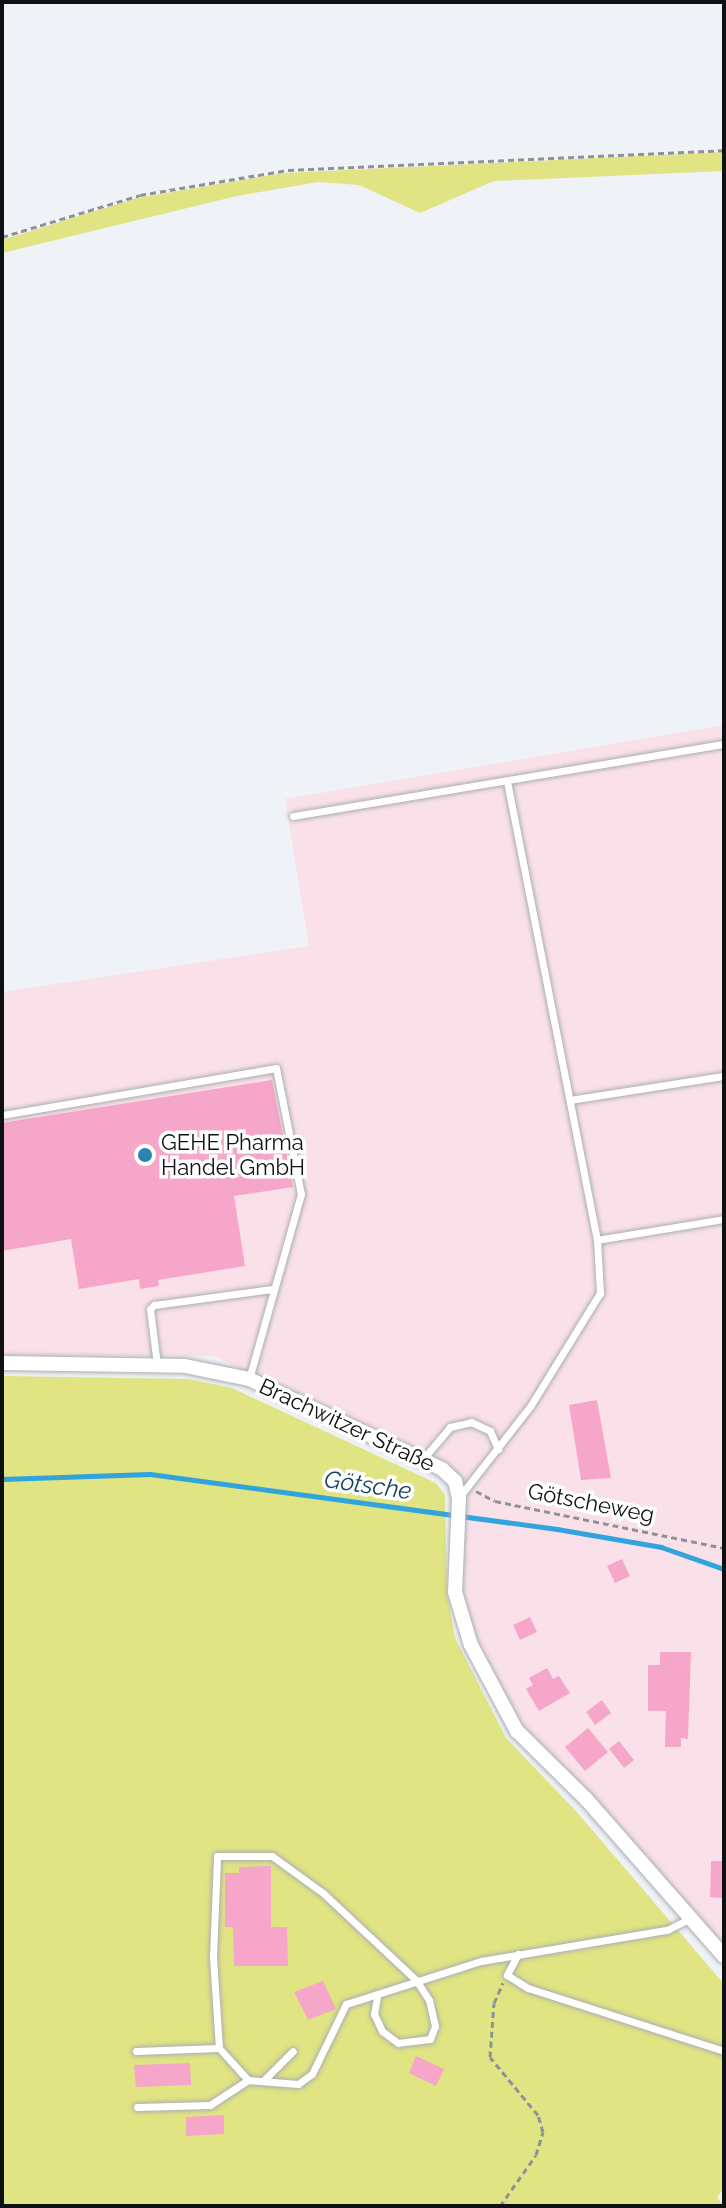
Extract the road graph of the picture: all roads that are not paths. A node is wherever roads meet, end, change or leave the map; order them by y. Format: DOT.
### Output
graph roads {
  1 [pos="724,744"];
  2 [pos="507,781"];
  3 [pos="293,816"];
  4 [pos="724,1076"];
  5 [pos="570,1100"];
  6 [pos="2,1115"];
  7 [pos="724,1219"];
  8 [pos="597,1240"];
  9 [pos="272,1289"];
  10 [pos="2,1363"];
  11 [pos="157,1365"];
  12 [pos="249,1379"];
  13 [pos="498,1449"];
  14 [pos="423,1459"];
  15 [pos="463,1492"];
  16 [pos="693,1917"];
  17 [pos="518,1954"];
  18 [pos="724,1956"];
  19 [pos="416,1980"];
  20 [pos="377,1997"];
  21 [pos="219,2048"];
  22 [pos="136,2051"];
  23 [pos="293,2051"];
  24 [pos="724,2051"];
  25 [pos="248,2080"];
  26 [pos="263,2081"];
  27 [pos="137,2107"];
  1 -- 2 [label="lane"];
  2 -- 3 [label="lane"];
  2 -- 5 [label="lane"];
  4 -- 5 [label="lane"];
  5 -- 8 [label="lane"];
  6 -- 9 [label="lane"];
  7 -- 8 [label="lane"];
  8 -- 13 [label="lane"];
  9 -- 11 [label="lane"];
  9 -- 12 [label="lane"];
  10 -- 11 [label="street, Brachwitzer Straße"];
  11 -- 12 [label="street, Brachwitzer Straße"];
  12 -- 14 [label="street, Brachwitzer Straße"];
  13 -- 14 [label="lane"];
  13 -- 15 [label="lane"];
  14 -- 15 [label="street, Brachwitzer Straße"];
  15 -- 16 [label="street"];
  16 -- 17 [label="lane"];
  16 -- 18 [label="street"];
  17 -- 19 [label="lane"];
  17 -- 24 [label="lane"];
  19 -- 20 [label="lane"];
  19 -- 20 [label="lane"];
  19 -- 21 [label="lane"];
  20 -- 26 [label="lane"];
  21 -- 22 [label="lane"];
  21 -- 25 [label="lane"];
  23 -- 26 [label="lane"];
  25 -- 26 [label="lane"];
  25 -- 27 [label="lane"];
}
